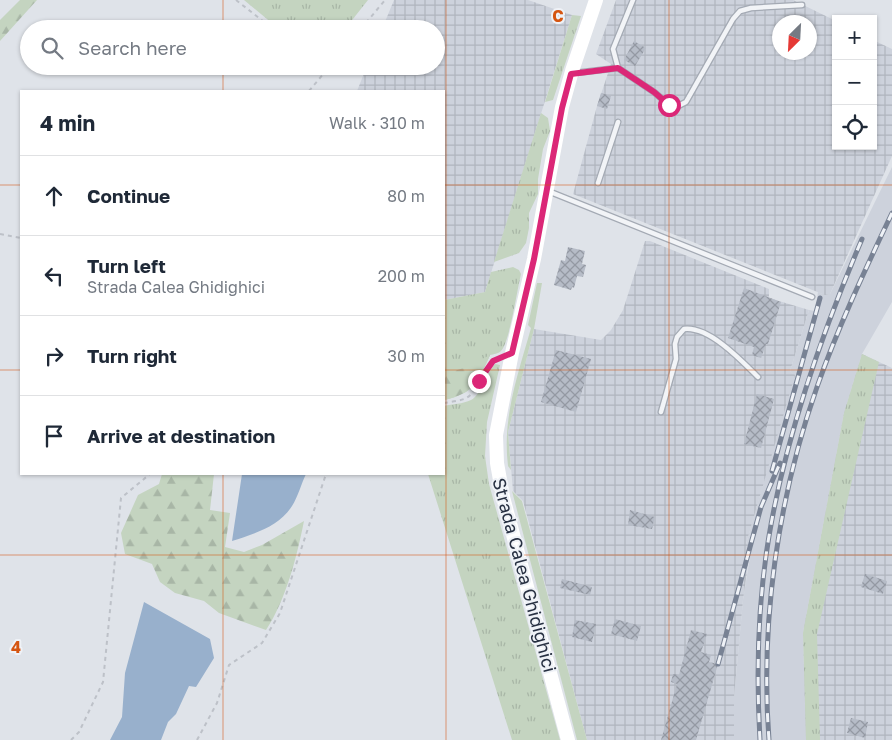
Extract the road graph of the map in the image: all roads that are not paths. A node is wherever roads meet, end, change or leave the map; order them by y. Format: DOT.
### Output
graph roads {
  1 [pos="596,0"];
  2 [pos="633,0"];
  3 [pos="802,5"];
  4 [pos="618,68"];
  5 [pos="571,74"];
  6 [pos="618,122"];
  7 [pos="598,183"];
  8 [pos="547,190"];
  9 [pos="812,297"];
  10 [pos="758,377"];
  11 [pos="661,412"];
  12 [pos="568,740"];
  1 -- 5 [label="street, Strada Calea Ghidighici"];
  2 -- 4 [label="lane"];
  3 -- 4 [label="lane"];
  4 -- 5 [label="lane"];
  5 -- 8 [label="street, Strada Calea Ghidighici"];
  6 -- 7 [label="lane"];
  8 -- 9 [label="lane"];
  8 -- 12 [label="street, Strada Calea Ghidighici"];
  10 -- 11 [label="lane"];
}
